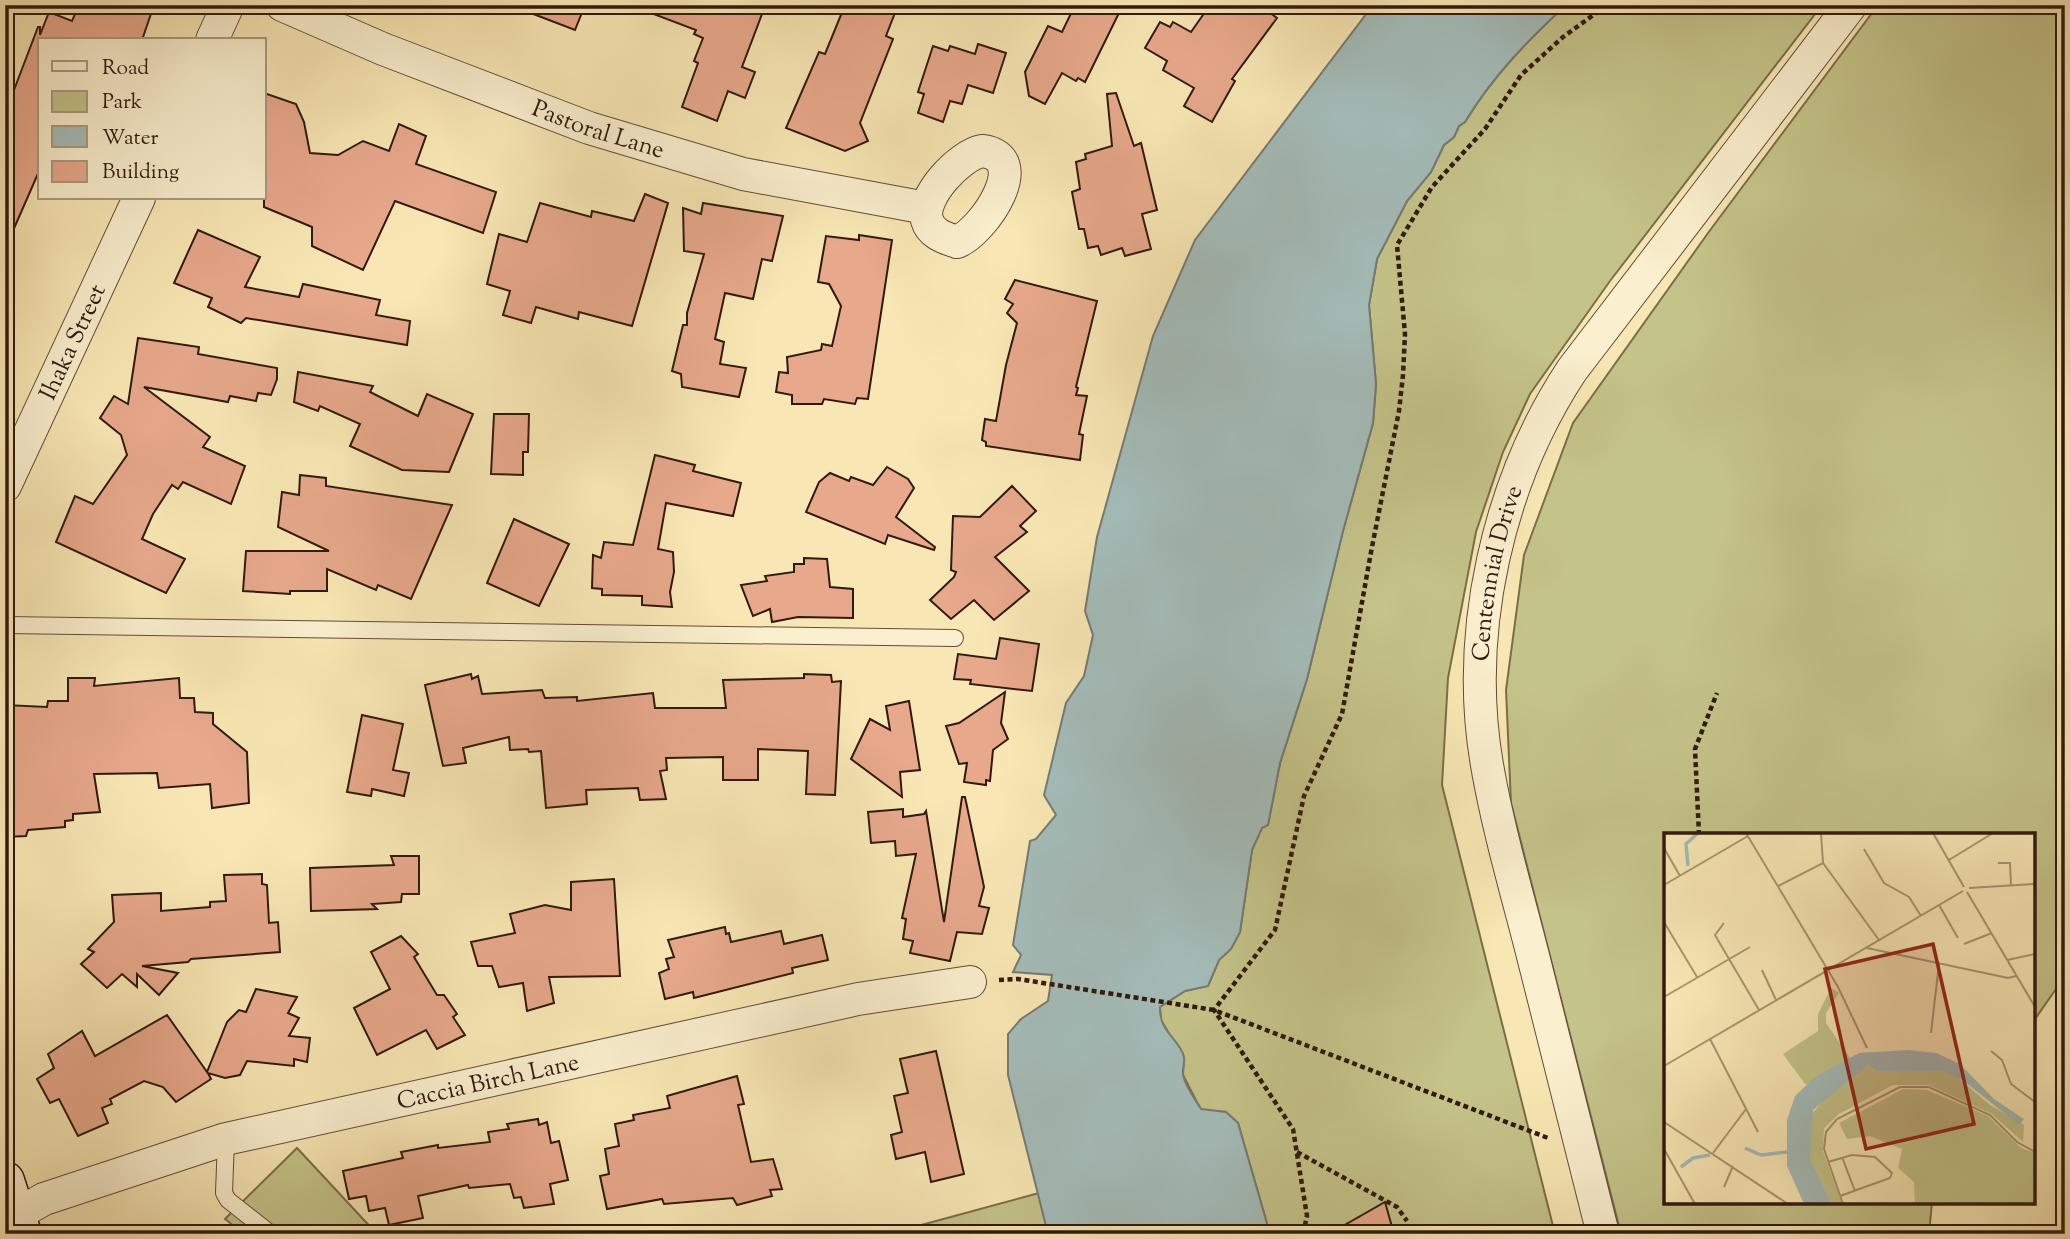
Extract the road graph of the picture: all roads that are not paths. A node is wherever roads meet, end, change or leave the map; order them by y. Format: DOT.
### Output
graph roads {
  1 [pos="228,5"];
  2 [pos="282,5"];
  3 [pos="1851,5"];
  4 [pos="213,38"];
  5 [pos="138,200"];
  6 [pos="926,208"];
  7 [pos="5,486"];
  8 [pos="5,625"];
  9 [pos="955,638"];
  10 [pos="970,982"];
  11 [pos="226,1139"];
  12 [pos="12,1212"];
  13 [pos="271,1234"];
  14 [pos="1603,1234"];
  1 -- 4 [label="street"];
  2 -- 6 [label="street, Pastoral Lane"];
  3 -- 14 [label="street, Centennial Drive"];
  5 -- 7 [label="street, Ihaka Street"];
  8 -- 9 [label="lane"];
  10 -- 11 [label="street, Caccia Birch Lane"];
  11 -- 12 [label="street, Caccia Birch Lane"];
  11 -- 13 [label="lane"];
}
